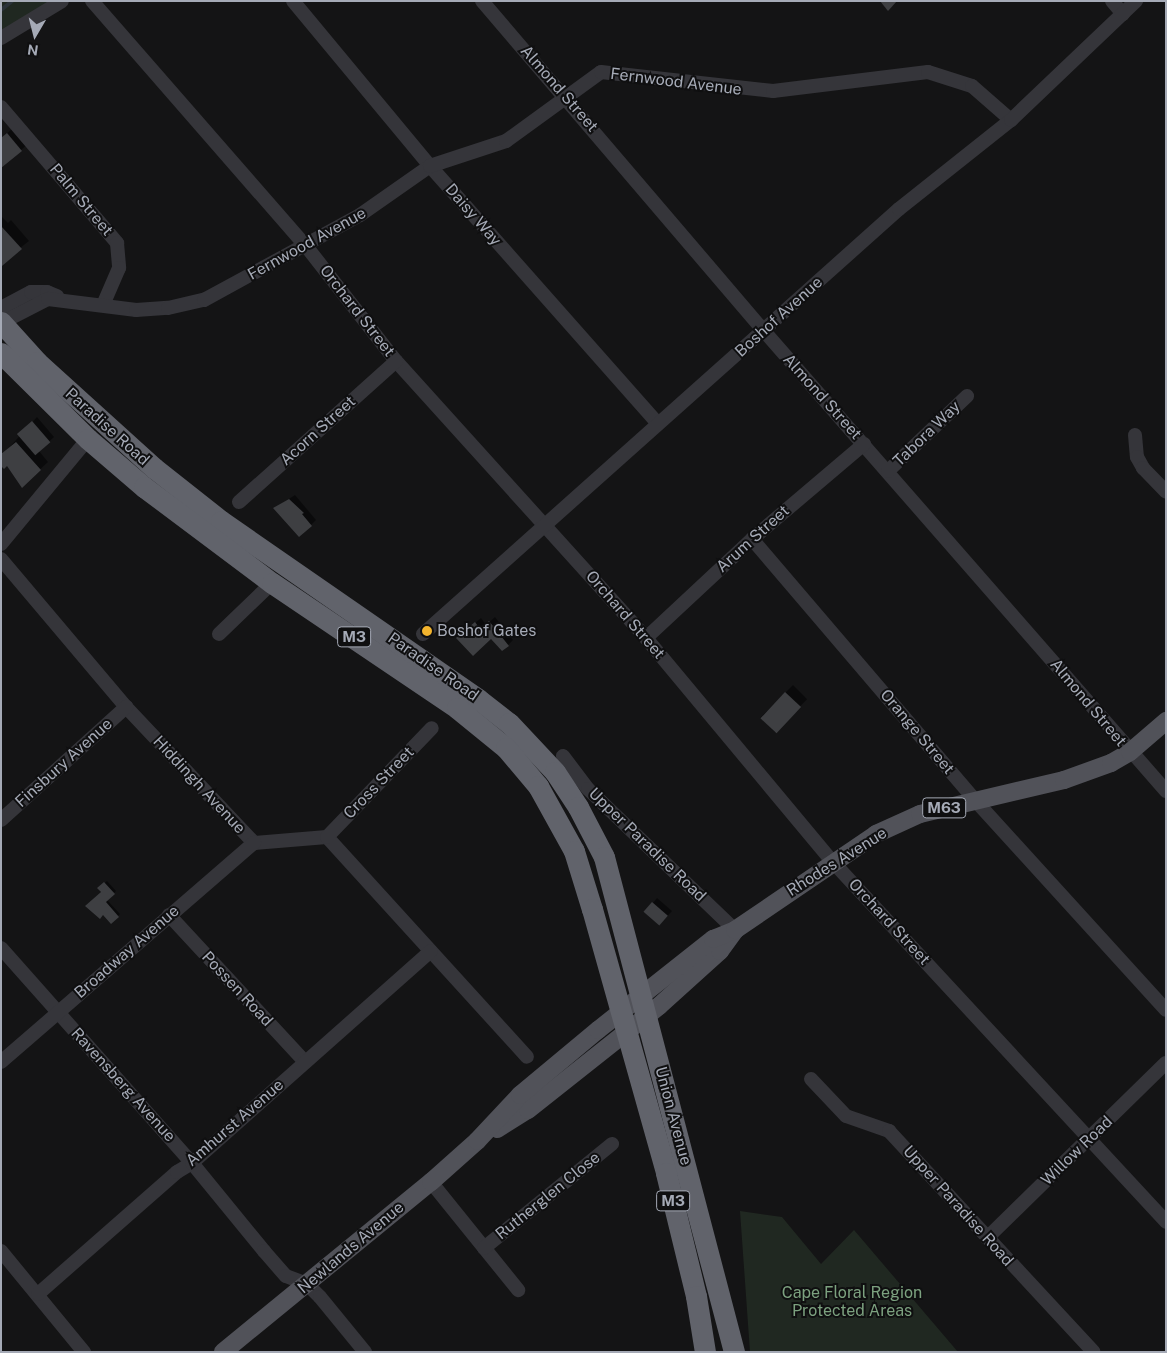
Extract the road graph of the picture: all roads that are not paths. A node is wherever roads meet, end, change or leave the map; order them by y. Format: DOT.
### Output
graph roads {
  1 [pos="62,1"];
  2 [pos="92,1"];
  3 [pos="293,1"];
  4 [pos="482,1"];
  5 [pos="1112,1"];
  6 [pos="1136,1"];
  7 [pos="1122,14"];
  8 [pos="1,38"];
  9 [pos="568,98"];
  10 [pos="1,107"];
  11 [pos="1011,120"];
  12 [pos="430,166"];
  13 [pos="306,246"];
  14 [pos="103,305"];
  15 [pos="2,319"];
  16 [pos="764,331"];
  17 [pos="1,353"];
  18 [pos="396,361"];
  19 [pos="967,396"];
  20 [pos="658,424"];
  21 [pos="1135,435"];
  22 [pos="88,438"];
  23 [pos="864,444"];
  24 [pos="888,471"];
  25 [pos="1166,492"];
  26 [pos="239,502"];
  27 [pos="545,526"];
  28 [pos="752,539"];
  29 [pos="1,544"];
  30 [pos="1,559"];
  31 [pos="272,583"];
  32 [pos="219,634"];
  33 [pos="423,634"];
  34 [pos="646,638"];
  35 [pos="126,707"];
  36 [pos="1166,721"];
  37 [pos="432,728"];
  38 [pos="1130,752"];
  39 [pos="563,756"];
  40 [pos="1166,791"];
  41 [pos="974,799"];
  42 [pos="1,820"];
  43 [pos="327,837"];
  44 [pos="254,843"];
  45 [pos="832,861"];
  46 [pos="169,915"];
  47 [pos="735,930"];
  48 [pos="1,948"];
  49 [pos="431,951"];
  50 [pos="644,1007"];
  51 [pos="1166,1010"];
  52 [pos="57,1012"];
  53 [pos="624,1022"];
  54 [pos="526,1057"];
  55 [pos="1,1062"];
  56 [pos="305,1062"];
  57 [pos="1166,1063"];
  58 [pos="811,1079"];
  59 [pos="1089,1140"];
  60 [pos="612,1144"];
  61 [pos="192,1163"];
  62 [pos="431,1182"];
  63 [pos="1166,1222"];
  64 [pos="987,1238"];
  65 [pos="484,1248"];
  66 [pos="1,1251"];
  67 [pos="307,1284"];
  68 [pos="518,1290"];
  69 [pos="38,1294"];
  70 [pos="84,1352"];
  71 [pos="223,1352"];
  72 [pos="365,1352"];
  73 [pos="706,1352"];
  74 [pos="734,1352"];
  75 [pos="1094,1352"];
  1 -- 8 [label="street"];
  2 -- 13 [label="street, Orchard Street"];
  3 -- 12 [label="street, Daisy Way"];
  4 -- 9 [label="street, Almond Street"];
  5 -- 7 [label="street"];
  6 -- 7 [label="street, Boshof Avenue"];
  7 -- 11 [label="street, Boshof Avenue"];
  9 -- 11 [label="street, Fernwood Avenue"];
  9 -- 12 [label="street, Fernwood Avenue"];
  9 -- 16 [label="street, Almond Street"];
  10 -- 14 [label="street, Palm Street"];
  11 -- 16 [label="street, Boshof Avenue"];
  12 -- 13 [label="street, Fernwood Avenue"];
  12 -- 20 [label="street, Daisy Way"];
  13 -- 14 [label="street, Fernwood Avenue"];
  13 -- 18 [label="street, Orchard Street"];
  14 -- 15 [label="street, Fernwood Avenue"];
  15 -- 50 [label="highway, Paradise Road / M3"];
  16 -- 20 [label="street, Boshof Avenue"];
  16 -- 23 [label="street, Almond Street"];
  17 -- 22 [label="highway, Paradise Road / M3"];
  18 -- 26 [label="street, Acorn Street"];
  18 -- 27 [label="street, Orchard Street"];
  19 -- 24 [label="street, Tabora Way"];
  20 -- 27 [label="street, Boshof Avenue"];
  21 -- 25 [label="street"];
  22 -- 29 [label="street"];
  22 -- 31 [label="highway, Paradise Road / M3"];
  23 -- 24 [label="street, Almond Street"];
  23 -- 28 [label="street, Arum Street"];
  24 -- 38 [label="street, Almond Street"];
  27 -- 33 [label="street, Boshof Avenue"];
  27 -- 34 [label="street, Orchard Street"];
  28 -- 34 [label="street, Arum Street"];
  28 -- 41 [label="street, Orange Street"];
  30 -- 35 [label="street, Hiddingh Avenue"];
  31 -- 32 [label="street"];
  31 -- 53 [label="highway, Paradise Road / M3"];
  34 -- 45 [label="street, Orchard Street"];
  35 -- 42 [label="street, Finsbury Avenue"];
  35 -- 44 [label="street, Hiddingh Avenue"];
  36 -- 38 [label="main road, Rhodes Avenue / M63"];
  37 -- 43 [label="street, Cross Street"];
  38 -- 40 [label="street, Almond Street"];
  38 -- 41 [label="main road, Rhodes Avenue / M63"];
  39 -- 47 [label="street, Upper Paradise Road"];
  41 -- 45 [label="main road, Rhodes Avenue / M63"];
  41 -- 51 [label="street, Orange Street"];
  43 -- 44 [label="street, Hiddingh Avenue"];
  43 -- 49 [label="street"];
  44 -- 46 [label="street, Broadway Avenue"];
  45 -- 47 [label="main road, Rhodes Avenue / M63"];
  45 -- 59 [label="street, Orchard Street"];
  46 -- 52 [label="street, Broadway Avenue"];
  46 -- 56 [label="street, Possen Road"];
  47 -- 50 [label="main road, Rhodes Avenue / M63"];
  48 -- 52 [label="street, Ravensberg Avenue"];
  49 -- 54 [label="street"];
  49 -- 56 [label="street, Amhurst Avenue"];
  50 -- 53 [label="main road, Rhodes Avenue / M63"];
  50 -- 74 [label="highway, Union Avenue / M3"];
  52 -- 55 [label="street, Broadway Avenue"];
  52 -- 61 [label="street, Ravensberg Avenue"];
  53 -- 62 [label="main road, Newlands Avenue / M63"];
  53 -- 73 [label="highway, Union Avenue / M3"];
  56 -- 61 [label="street, Amhurst Avenue"];
  57 -- 59 [label="street, Willow Road"];
  58 -- 64 [label="street, Upper Paradise Road"];
  59 -- 63 [label="street, Orchard Street"];
  59 -- 64 [label="street, Willow Road"];
  60 -- 65 [label="street, Rutherglen Close"];
  61 -- 67 [label="street, Ravensberg Avenue"];
  61 -- 69 [label="street, Amhurst Avenue"];
  62 -- 65 [label="street"];
  62 -- 67 [label="main road, Newlands Avenue / M63"];
  64 -- 75 [label="street, Upper Paradise Road"];
  65 -- 68 [label="street"];
  66 -- 69 [label="street"];
  67 -- 71 [label="main road, Newlands Avenue / M63"];
  67 -- 72 [label="street"];
  69 -- 70 [label="street"];
}
